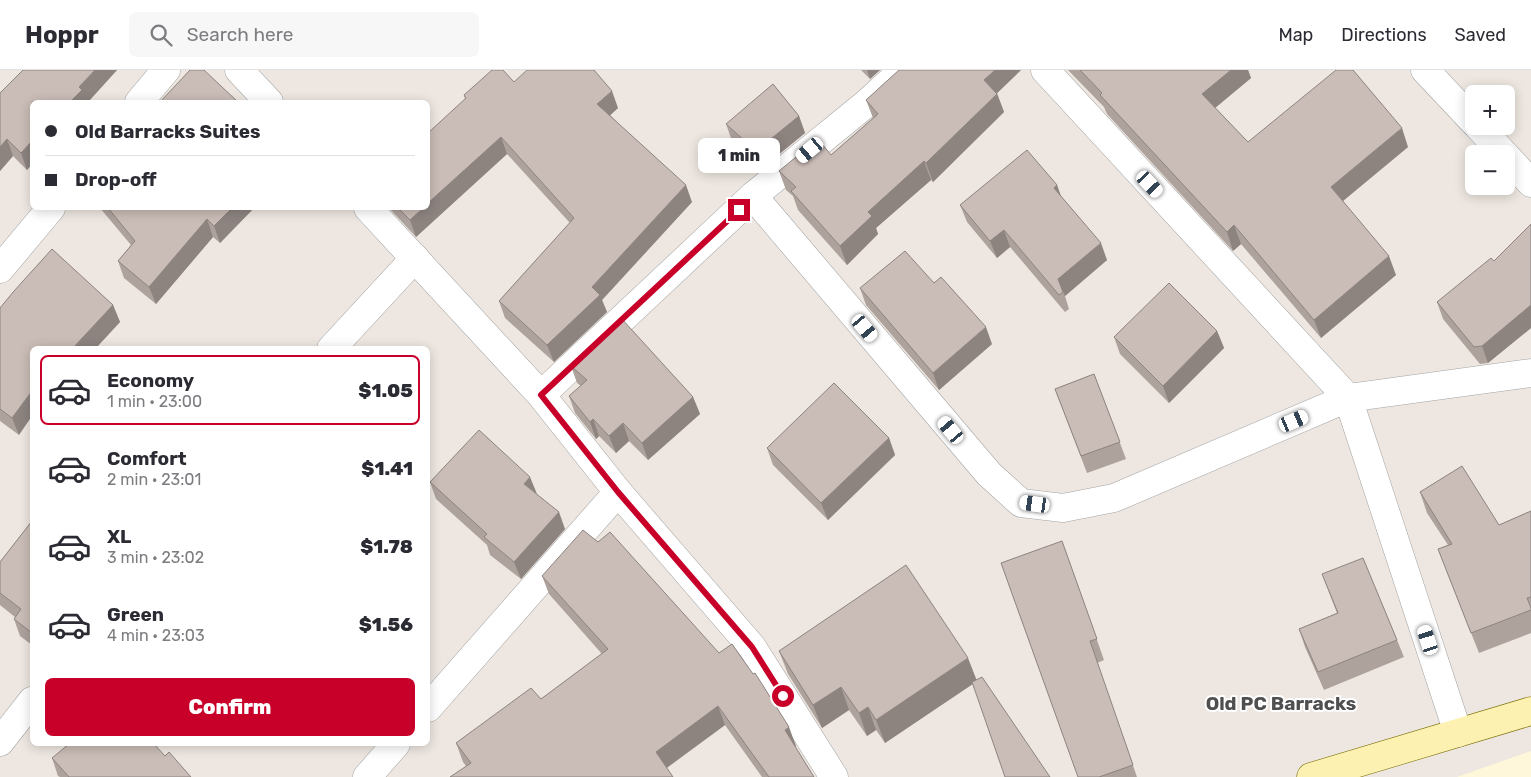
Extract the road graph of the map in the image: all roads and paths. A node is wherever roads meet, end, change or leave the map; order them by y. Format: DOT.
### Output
graph roads {
  1 [pos="166,70"];
  2 [pos="239,70"];
  3 [pos="903,70"];
  4 [pos="1045,70"];
  5 [pos="1426,70"];
  6 [pos="140,100"];
  7 [pos="267,100"];
  8 [pos="1465,112"];
  9 [pos="1486,135"];
  10 [pos="1496,145"];
  11 [pos="1515,166"];
  12 [pos="1531,183"];
  13 [pos="753,196"];
  14 [pos="49,210"];
  15 [pos="370,210"];
  16 [pos="415,258"];
  17 [pos="0,269"];
  18 [pos="333,346"];
  19 [pos="1531,373"];
  20 [pos="541,395"];
  21 [pos="1348,398"];
  22 [pos="618,492"];
  23 [pos="30,704"];
  24 [pos="430,706"];
  25 [pos="1531,711"];
  26 [pos="1458,733"];
  27 [pos="0,742"];
  28 [pos="394,746"];
  29 [pos="367,777"];
  30 [pos="834,777"];
  31 [pos="1311,777"];
  1 -- 6 [label="street"];
  2 -- 7 [label="street"];
  3 -- 13 [label="street"];
  4 -- 21 [label="street"];
  5 -- 8 [label="street"];
  9 -- 10 [label="street"];
  11 -- 12 [label="street"];
  13 -- 20 [label="street"];
  13 -- 21 [label="street"];
  14 -- 17 [label="street"];
  15 -- 16 [label="street"];
  16 -- 18 [label="street"];
  16 -- 20 [label="street"];
  19 -- 21 [label="street"];
  20 -- 22 [label="street"];
  21 -- 26 [label="street"];
  22 -- 24 [label="street"];
  22 -- 30 [label="street"];
  23 -- 27 [label="street"];
  25 -- 26 [label="main road"];
  26 -- 31 [label="main road"];
  28 -- 29 [label="street"];
}
